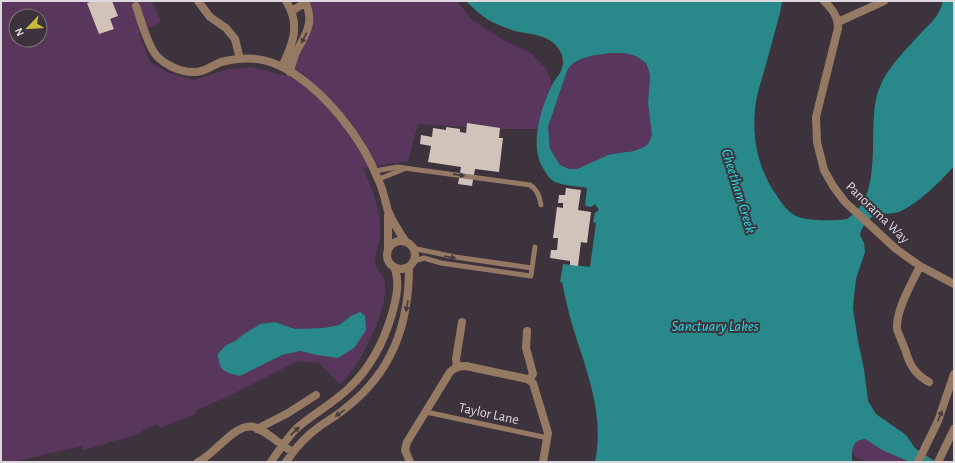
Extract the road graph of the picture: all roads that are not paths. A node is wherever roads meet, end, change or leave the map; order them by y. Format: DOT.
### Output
graph roads {
  1 [pos="198,1"];
  2 [pos="286,1"];
  3 [pos="824,1"];
  4 [pos="884,1"];
  5 [pos="305,2"];
  6 [pos="136,6"];
  7 [pos="292,11"];
  8 [pos="838,22"];
  9 [pos="240,59"];
  10 [pos="285,69"];
  11 [pos="405,169"];
  12 [pos="375,171"];
  13 [pos="379,179"];
  14 [pos="541,205"];
  15 [pos="388,210"];
  16 [pos="409,245"];
  17 [pos="535,247"];
  18 [pos="388,248"];
  19 [pos="411,264"];
  20 [pos="920,266"];
  21 [pos="532,268"];
  22 [pos="395,269"];
  23 [pos="953,282"];
  24 [pos="462,322"];
  25 [pos="528,331"];
  26 [pos="457,367"];
  27 [pos="363,373"];
  28 [pos="954,374"];
  29 [pos="529,380"];
  30 [pos="373,382"];
  31 [pos="929,382"];
  32 [pos="316,395"];
  33 [pos="426,412"];
  34 [pos="257,428"];
  35 [pos="954,429"];
  36 [pos="548,438"];
  37 [pos="281,446"];
  38 [pos="293,452"];
  39 [pos="198,462"];
  40 [pos="271,462"];
  41 [pos="286,462"];
  42 [pos="410,462"];
  43 [pos="543,462"];
  44 [pos="918,462"];
  45 [pos="938,462"];
  1 -- 9 [label="street"];
  2 -- 7 [label="street"];
  3 -- 8 [label="street"];
  4 -- 8 [label="street"];
  5 -- 7 [label="street"];
  5 -- 10 [label="street, one-way"];
  6 -- 9 [label="street"];
  7 -- 10 [label="street"];
  8 -- 20 [label="street, Panorama Way"];
  9 -- 10 [label="street"];
  10 -- 12 [label="street"];
  11 -- 12 [label="lane"];
  11 -- 13 [label="lane"];
  11 -- 14 [label="lane, one-way"];
  12 -- 13 [label="street"];
  13 -- 15 [label="street"];
  15 -- 16 [label="street"];
  15 -- 18 [label="street"];
  16 -- 18 [label="street"];
  16 -- 19 [label="street"];
  16 -- 21 [label="lane, one-way"];
  17 -- 21 [label="lane"];
  18 -- 22 [label="street"];
  19 -- 21 [label="lane"];
  19 -- 22 [label="street"];
  19 -- 30 [label="street, one-way"];
  20 -- 23 [label="street, Panorama Way"];
  20 -- 31 [label="street"];
  22 -- 27 [label="street"];
  24 -- 26 [label="street"];
  25 -- 29 [label="street"];
  26 -- 29 [label="street"];
  26 -- 33 [label="street"];
  27 -- 30 [label="street"];
  37 -- 27 [label="street, one-way"];
  44 -- 28 [label="street, one-way"];
  29 -- 36 [label="street"];
  30 -- 38 [label="street, one-way"];
  32 -- 34 [label="street"];
  33 -- 36 [label="lane, Taylor Lane"];
  33 -- 42 [label="street"];
  34 -- 37 [label="street"];
  34 -- 39 [label="street"];
  35 -- 45 [label="street"];
  36 -- 43 [label="street"];
  37 -- 38 [label="street"];
  37 -- 40 [label="street"];
  38 -- 41 [label="street"];
}
